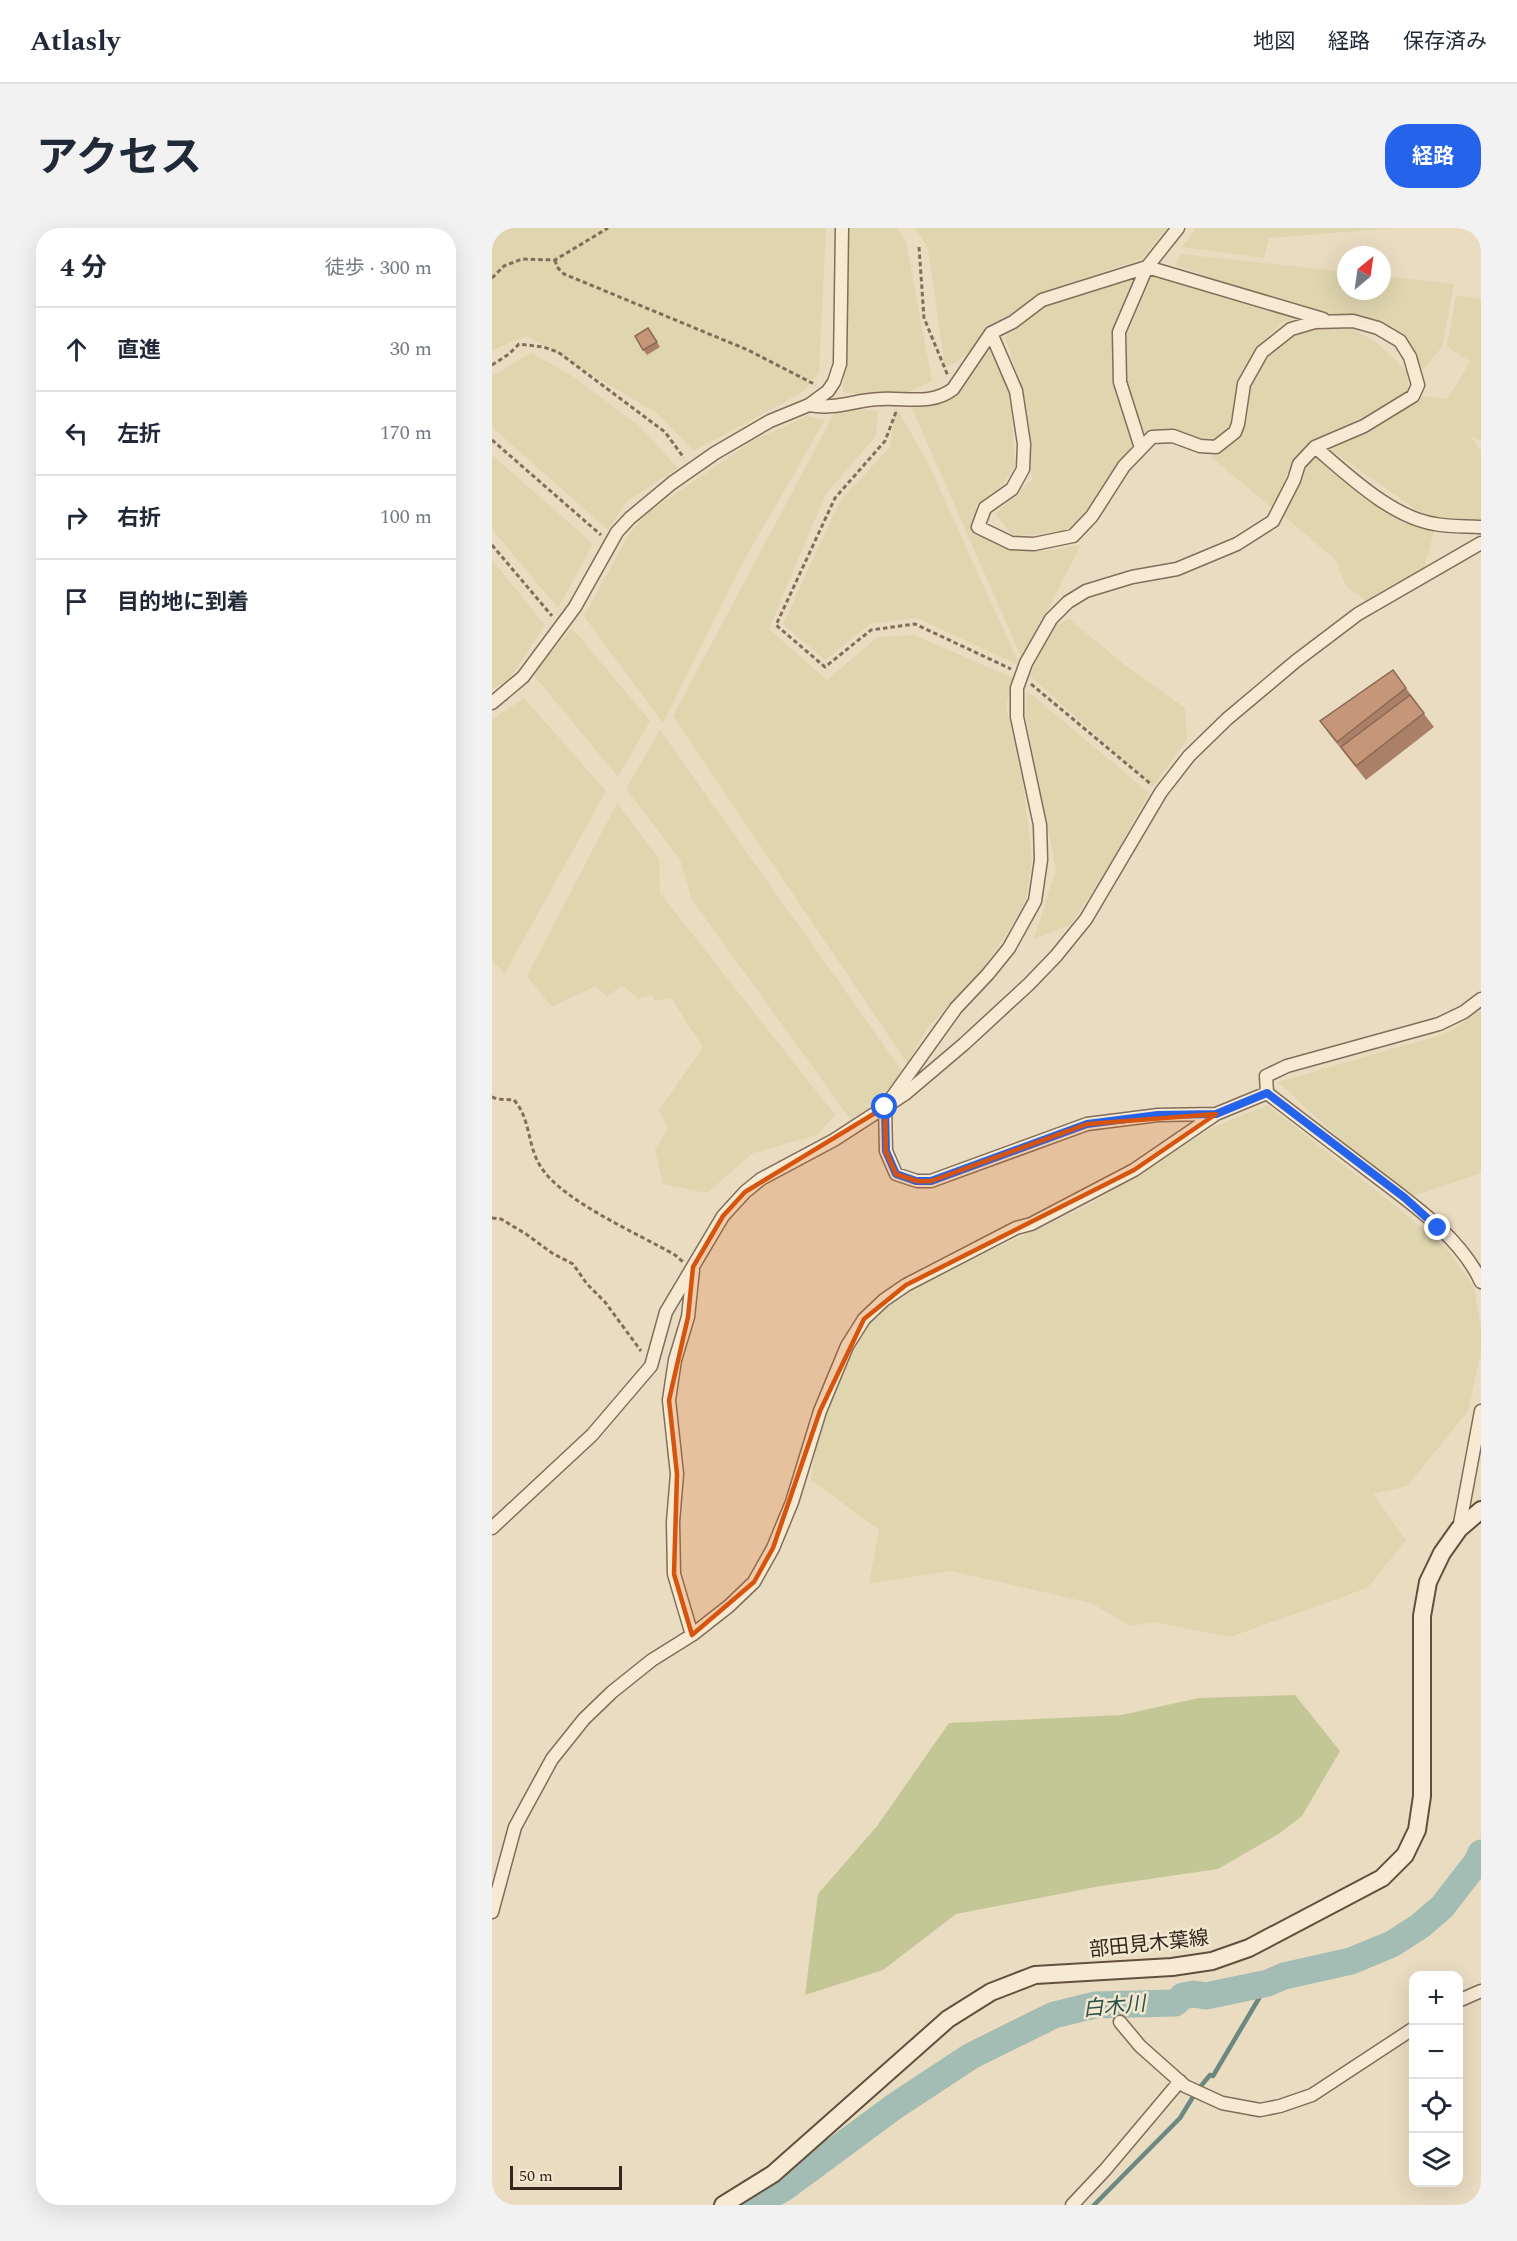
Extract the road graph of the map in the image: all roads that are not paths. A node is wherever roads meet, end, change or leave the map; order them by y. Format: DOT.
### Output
graph roads {
  1 [pos="842,228"];
  2 [pos="1178,228"];
  3 [pos="1147,267"];
  4 [pos="1333,322"];
  5 [pos="991,333"];
  6 [pos="809,405"];
  7 [pos="1315,447"];
  8 [pos="1142,448"];
  9 [pos="1481,527"];
  10 [pos="1481,543"];
  11 [pos="492,703"];
  12 [pos="1481,999"];
  13 [pos="1267,1093"];
  14 [pos="885,1107"];
  15 [pos="1216,1114"];
  16 [pos="690,1266"];
  17 [pos="1481,1282"];
  18 [pos="1481,1410"];
  19 [pos="1481,1510"];
  20 [pos="492,1528"];
  21 [pos="1459,1529"];
  22 [pos="692,1635"];
  23 [pos="492,1912"];
  24 [pos="1481,1992"];
  25 [pos="1463,1999"];
  26 [pos="1120,2022"];
  27 [pos="1409,2031"];
  28 [pos="1180,2081"];
  29 [pos="723,2205"];
  30 [pos="1072,2205"];
  1 -- 6 [label="street"];
  2 -- 3 [label="street"];
  3 -- 4 [label="street"];
  3 -- 5 [label="street"];
  3 -- 8 [label="street"];
  4 -- 7 [label="street"];
  4 -- 8 [label="street"];
  5 -- 6 [label="street"];
  5 -- 8 [label="street"];
  6 -- 11 [label="street"];
  7 -- 9 [label="street"];
  7 -- 14 [label="street"];
  10 -- 14 [label="street"];
  12 -- 13 [label="street"];
  13 -- 15 [label="street"];
  13 -- 17 [label="street"];
  14 -- 15 [label="street"];
  14 -- 16 [label="street"];
  15 -- 22 [label="street"];
  16 -- 20 [label="street"];
  16 -- 22 [label="street"];
  18 -- 21 [label="street"];
  19 -- 21 [label="main road, 部田見木葉線"];
  21 -- 29 [label="main road, 部田見木葉線"];
  22 -- 23 [label="street"];
  24 -- 25 [label="street"];
  26 -- 28 [label="street"];
  27 -- 28 [label="street"];
  28 -- 30 [label="street"];
}
